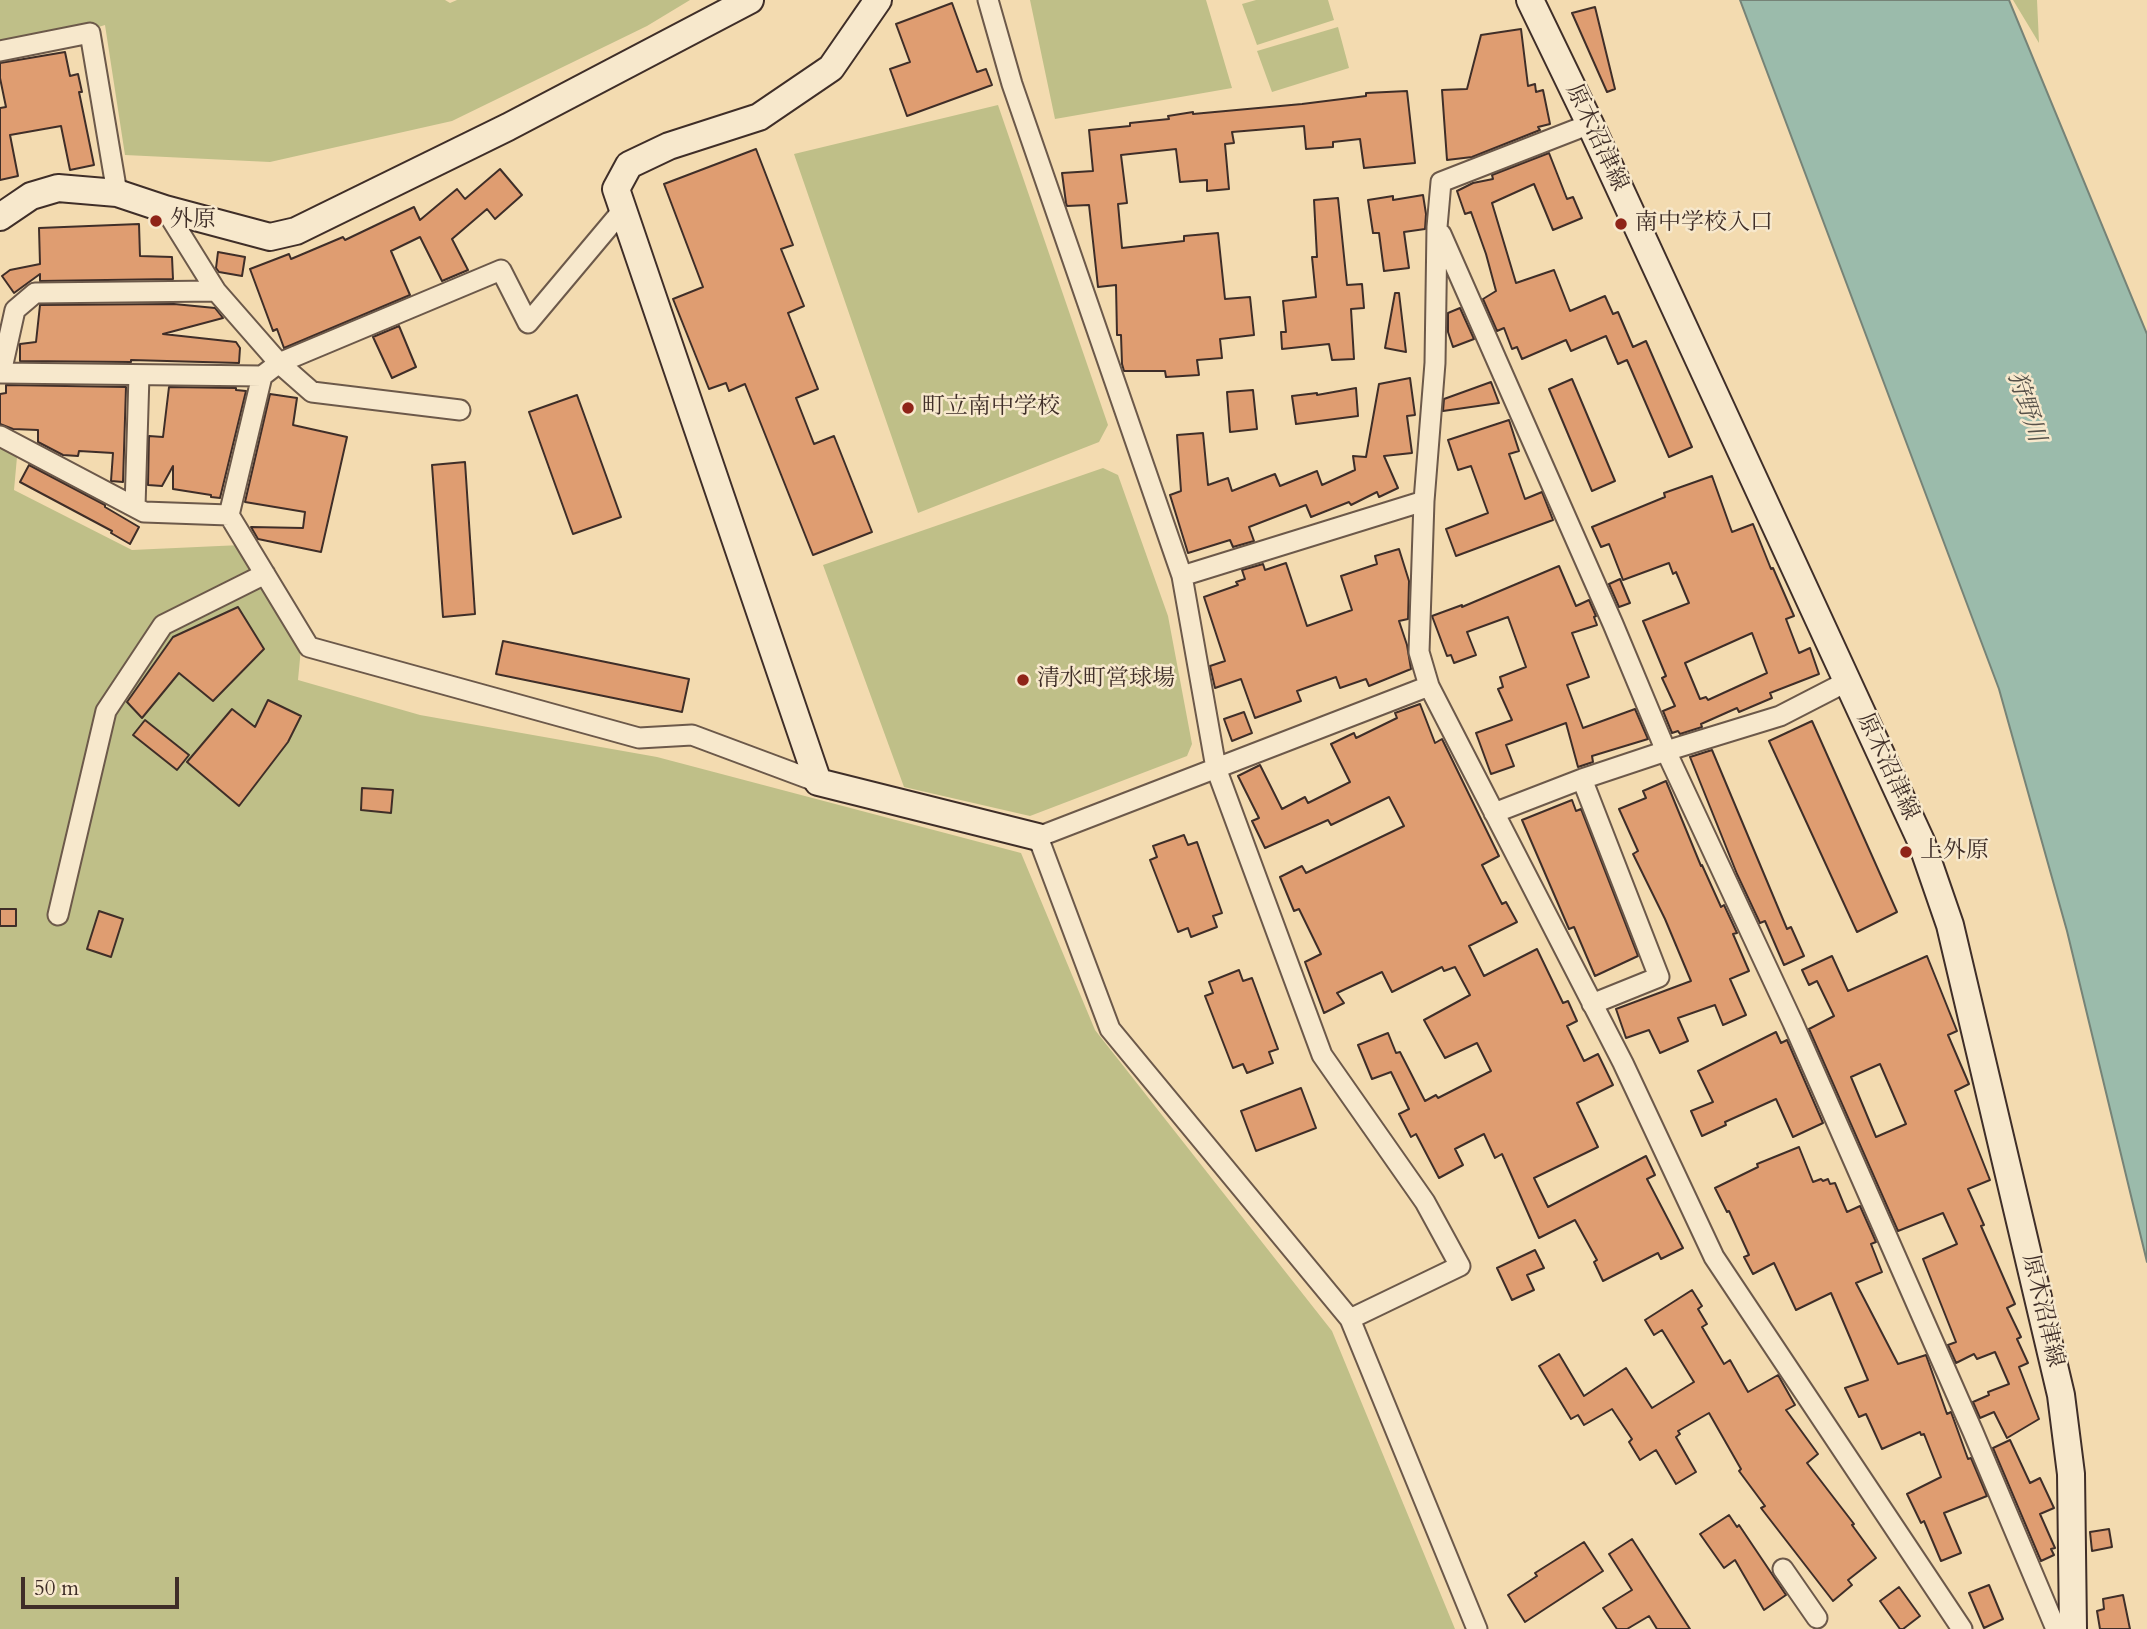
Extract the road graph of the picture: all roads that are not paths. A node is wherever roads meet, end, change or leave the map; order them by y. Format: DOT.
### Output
graph roads {
  1 [pos="750,0"];
  2 [pos="878,0"];
  3 [pos="988,0"];
  4 [pos="1530,0"];
  5 [pos="0,51"];
  6 [pos="1590,124"];
  7 [pos="117,193"];
  8 [pos="165,209"];
  9 [pos="622,211"];
  10 [pos="0,217"];
  11 [pos="1437,227"];
  12 [pos="216,291"];
  13 [pos="279,363"];
  14 [pos="1,373"];
  15 [pos="139,375"];
  16 [pos="262,376"];
  17 [pos="460,410"];
  18 [pos="0,436"];
  19 [pos="1424,501"];
  20 [pos="135,507"];
  21 [pos="229,514"];
  22 [pos="265,574"];
  23 [pos="1182,576"];
  24 [pos="1848,681"];
  25 [pos="1429,686"];
  26 [pos="1666,751"];
  27 [pos="1216,768"];
  28 [pos="1582,779"];
  29 [pos="818,782"];
  30 [pos="1494,813"];
  31 [pos="1038,837"];
  32 [pos="58,915"];
  33 [pos="1592,1003"];
  34 [pos="1350,1318"];
  35 [pos="1783,1569"];
  36 [pos="1817,1618"];
  37 [pos="1477,1629"];
  38 [pos="1962,1629"];
  39 [pos="2056,1629"];
  40 [pos="2073,1629"];
  1 -- 8 [label="street"];
  2 -- 9 [label="street"];
  3 -- 23 [label="street"];
  4 -- 6 [label="street, 原木沼津線"];
  5 -- 7 [label="street"];
  6 -- 11 [label="street"];
  6 -- 24 [label="street, 原木沼津線"];
  7 -- 8 [label="street"];
  7 -- 10 [label="street"];
  8 -- 12 [label="street"];
  9 -- 13 [label="street"];
  9 -- 29 [label="street"];
  11 -- 19 [label="street"];
  11 -- 26 [label="street"];
  12 -- 13 [label="street"];
  12 -- 14 [label="street"];
  13 -- 16 [label="street"];
  13 -- 17 [label="street"];
  14 -- 15 [label="street"];
  15 -- 16 [label="street"];
  15 -- 20 [label="street"];
  16 -- 21 [label="street"];
  18 -- 20 [label="street"];
  19 -- 23 [label="street"];
  19 -- 25 [label="street"];
  20 -- 21 [label="street"];
  21 -- 22 [label="street"];
  22 -- 29 [label="street"];
  22 -- 32 [label="street"];
  23 -- 27 [label="street"];
  24 -- 26 [label="street"];
  24 -- 40 [label="street, 原木沼津線"];
  25 -- 27 [label="street"];
  25 -- 30 [label="street"];
  26 -- 28 [label="street"];
  26 -- 39 [label="street"];
  27 -- 31 [label="street"];
  27 -- 34 [label="street"];
  28 -- 30 [label="street"];
  28 -- 33 [label="street"];
  29 -- 31 [label="street"];
  30 -- 33 [label="street"];
  31 -- 34 [label="street"];
  33 -- 38 [label="street"];
  34 -- 37 [label="street"];
  35 -- 36 [label="street"];
}
